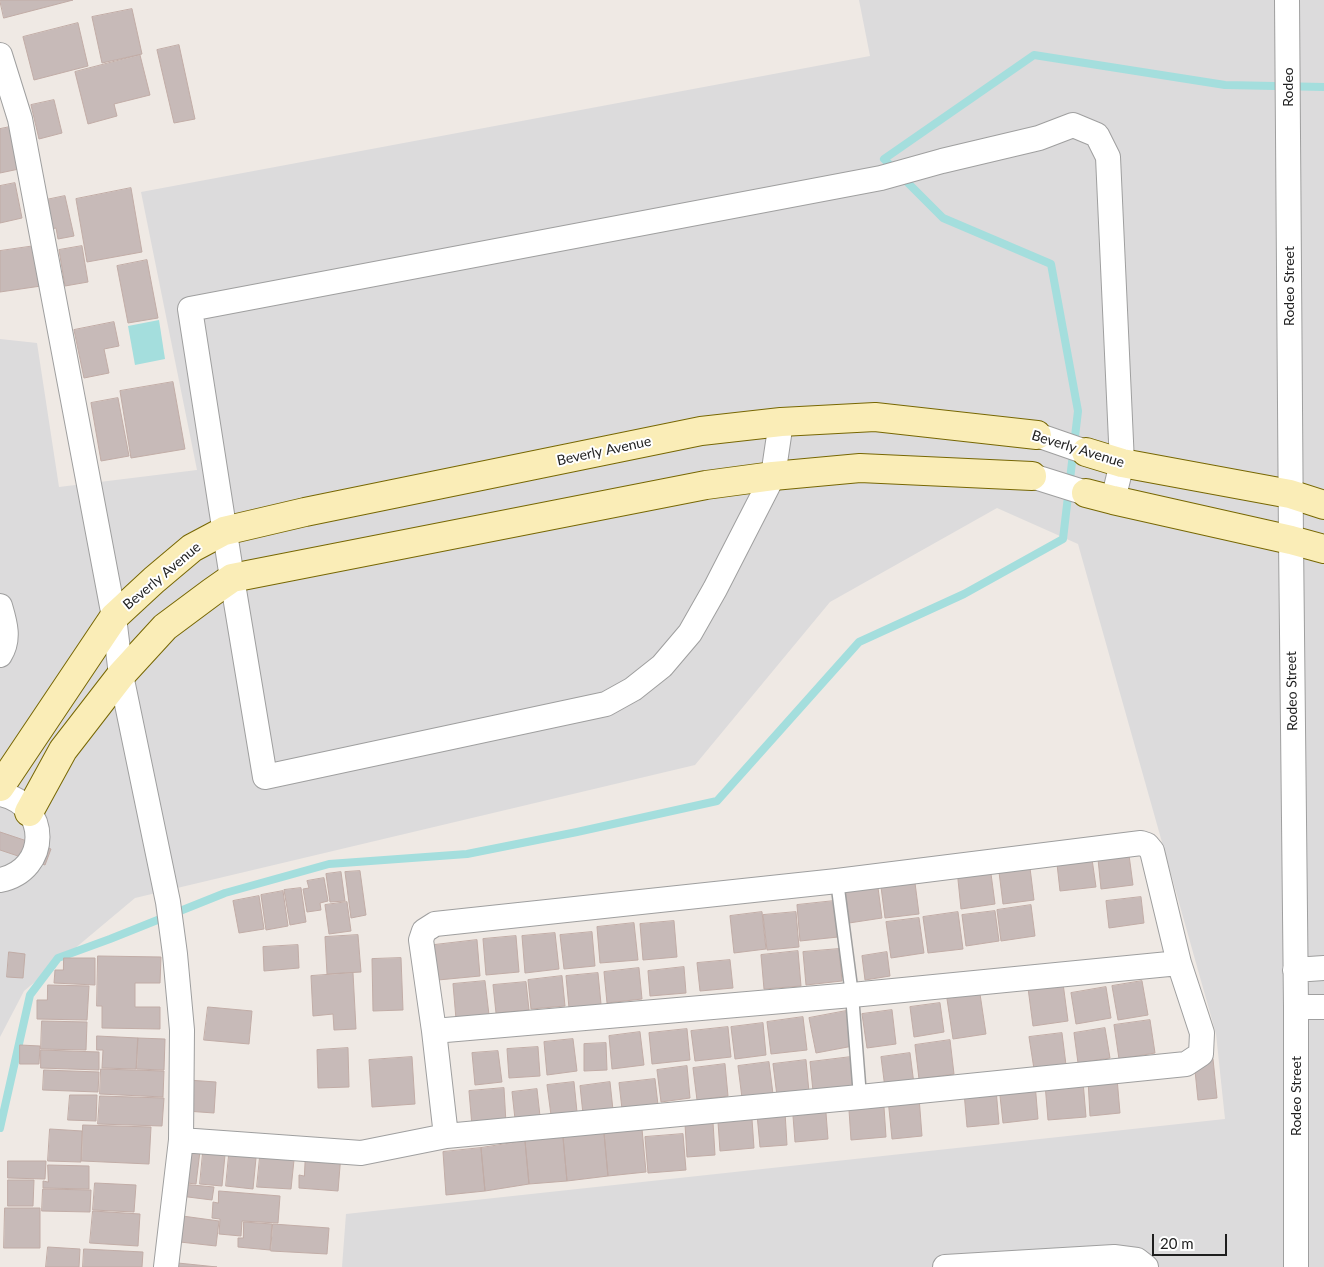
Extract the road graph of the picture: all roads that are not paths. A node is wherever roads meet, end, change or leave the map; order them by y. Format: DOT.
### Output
graph roads {
  1 [pos="1287,0"];
  2 [pos="0,54"];
  3 [pos="1288,115"];
  4 [pos="781,422"];
  5 [pos="1037,435"];
  6 [pos="1086,452"];
  7 [pos="1122,463"];
  8 [pos="773,476"];
  9 [pos="1032,476"];
  10 [pos="1086,493"];
  11 [pos="1290,494"];
  12 [pos="1113,500"];
  13 [pos="1324,505"];
  14 [pos="224,531"];
  15 [pos="1291,540"];
  16 [pos="1324,549"];
  17 [pos="232,578"];
  18 [pos="0,606"];
  19 [pos="114,617"];
  20 [pos="0,655"];
  21 [pos="121,675"];
  22 [pos="0,787"];
  23 [pos="0,794"];
  24 [pos="29,812"];
  25 [pos="0,880"];
  26 [pos="837,881"];
  27 [pos="1179,963"];
  28 [pos="1324,968"];
  29 [pos="1295,970"];
  30 [pos="852,994"];
  31 [pos="1296,1007"];
  32 [pos="1324,1007"];
  33 [pos="434,1031"];
  34 [pos="860,1097"];
  35 [pos="446,1136"];
  36 [pos="181,1140"];
  37 [pos="166,1267"];
  38 [pos="945,1267"];
  39 [pos="1146,1267"];
  40 [pos="1296,1267"];
  1 -- 3 [label="street, Rodeo"];
  2 -- 19 [label="street"];
  3 -- 11 [label="street, Rodeo Street"];
  4 -- 5 [label="street, Beverly Avenue"];
  4 -- 8 [label="street"];
  4 -- 14 [label="street, Beverly Avenue"];
  5 -- 6 [label="street, Beverly Avenue"];
  6 -- 7 [label="street, Beverly Avenue"];
  7 -- 11 [label="street, Beverly Avenue"];
  7 -- 12 [label="street"];
  7 -- 14 [label="street"];
  8 -- 9 [label="street"];
  8 -- 17 [label="street"];
  8 -- 17 [label="street"];
  9 -- 10 [label="street"];
  10 -- 12 [label="street"];
  11 -- 13 [label="street, Beverly Avenue"];
  11 -- 15 [label="street, Rodeo Street"];
  12 -- 15 [label="street"];
  14 -- 17 [label="street"];
  14 -- 19 [label="street, Beverly Avenue"];
  15 -- 16 [label="street"];
  15 -- 29 [label="street, Rodeo Street"];
  17 -- 21 [label="street"];
  18 -- 20 [label="street"];
  19 -- 21 [label="street"];
  19 -- 22 [label="street, Beverly Avenue"];
  21 -- 24 [label="street"];
  21 -- 36 [label="street"];
  23 -- 24 [label="street"];
  24 -- 25 [label="street"];
  26 -- 27 [label="street"];
  26 -- 30 [label="lane"];
  26 -- 33 [label="street"];
  27 -- 30 [label="street"];
  27 -- 34 [label="street"];
  28 -- 29 [label="street"];
  29 -- 31 [label="street, Rodeo Street"];
  30 -- 33 [label="street"];
  30 -- 34 [label="lane"];
  31 -- 32 [label="street"];
  31 -- 40 [label="street, Rodeo Street"];
  33 -- 35 [label="street"];
  34 -- 35 [label="street"];
  35 -- 36 [label="street"];
  36 -- 37 [label="street"];
  38 -- 39 [label="street"];
}
